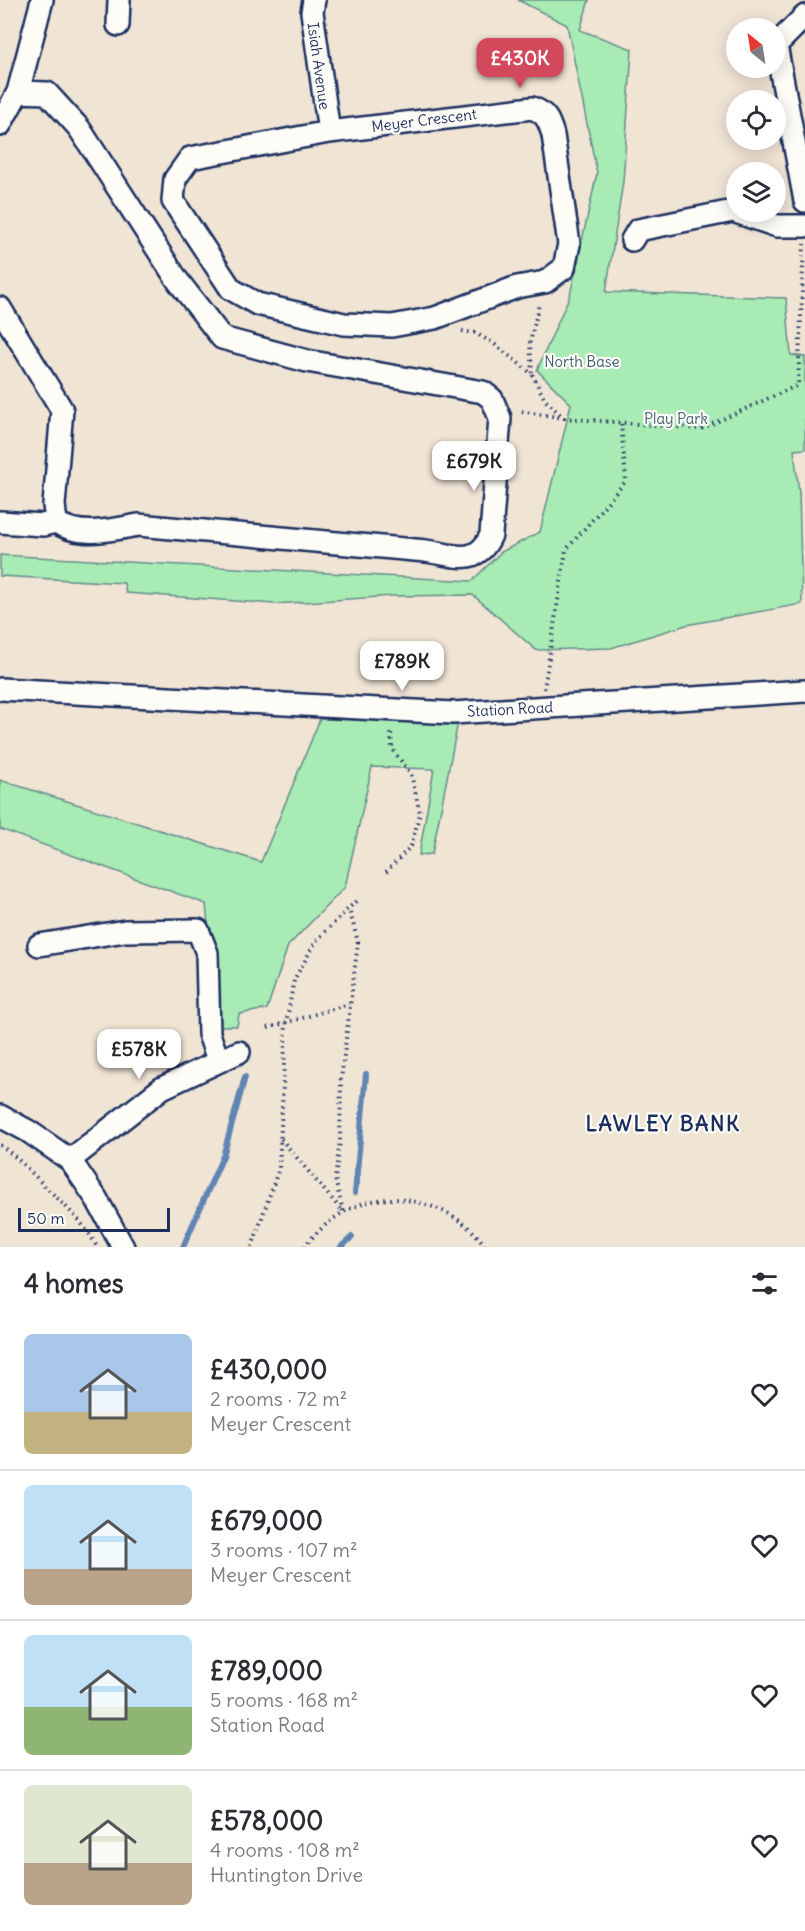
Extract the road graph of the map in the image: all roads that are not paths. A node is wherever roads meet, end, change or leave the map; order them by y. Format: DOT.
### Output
graph roads {
  1 [pos="42,0"];
  2 [pos="119,0"];
  3 [pos="314,0"];
  4 [pos="805,16"];
  5 [pos="118,25"];
  6 [pos="18,92"];
  7 [pos="0,125"];
  8 [pos="328,132"];
  9 [pos="805,201"];
  10 [pos="805,226"];
  11 [pos="632,240"];
  12 [pos="0,308"];
  13 [pos="0,522"];
  14 [pos="56,522"];
  15 [pos="0,689"];
  16 [pos="805,691"];
  17 [pos="39,945"];
  18 [pos="240,1052"];
  19 [pos="218,1060"];
  20 [pos="0,1116"];
  21 [pos="70,1160"];
  22 [pos="123,1247"];
  1 -- 6 [label="street"];
  2 -- 5 [label="street"];
  3 -- 8 [label="street, Isiah Avenue"];
  4 -- 9 [label="street"];
  6 -- 7 [label="street"];
  6 -- 14 [label="street"];
  8 -- 8 [label="street, Meyer Crescent"];
  10 -- 11 [label="street"];
  12 -- 14 [label="street"];
  13 -- 14 [label="street"];
  15 -- 16 [label="street, Station Road"];
  17 -- 19 [label="street"];
  18 -- 19 [label="street"];
  19 -- 21 [label="street"];
  20 -- 21 [label="street"];
  21 -- 22 [label="street"];
}
